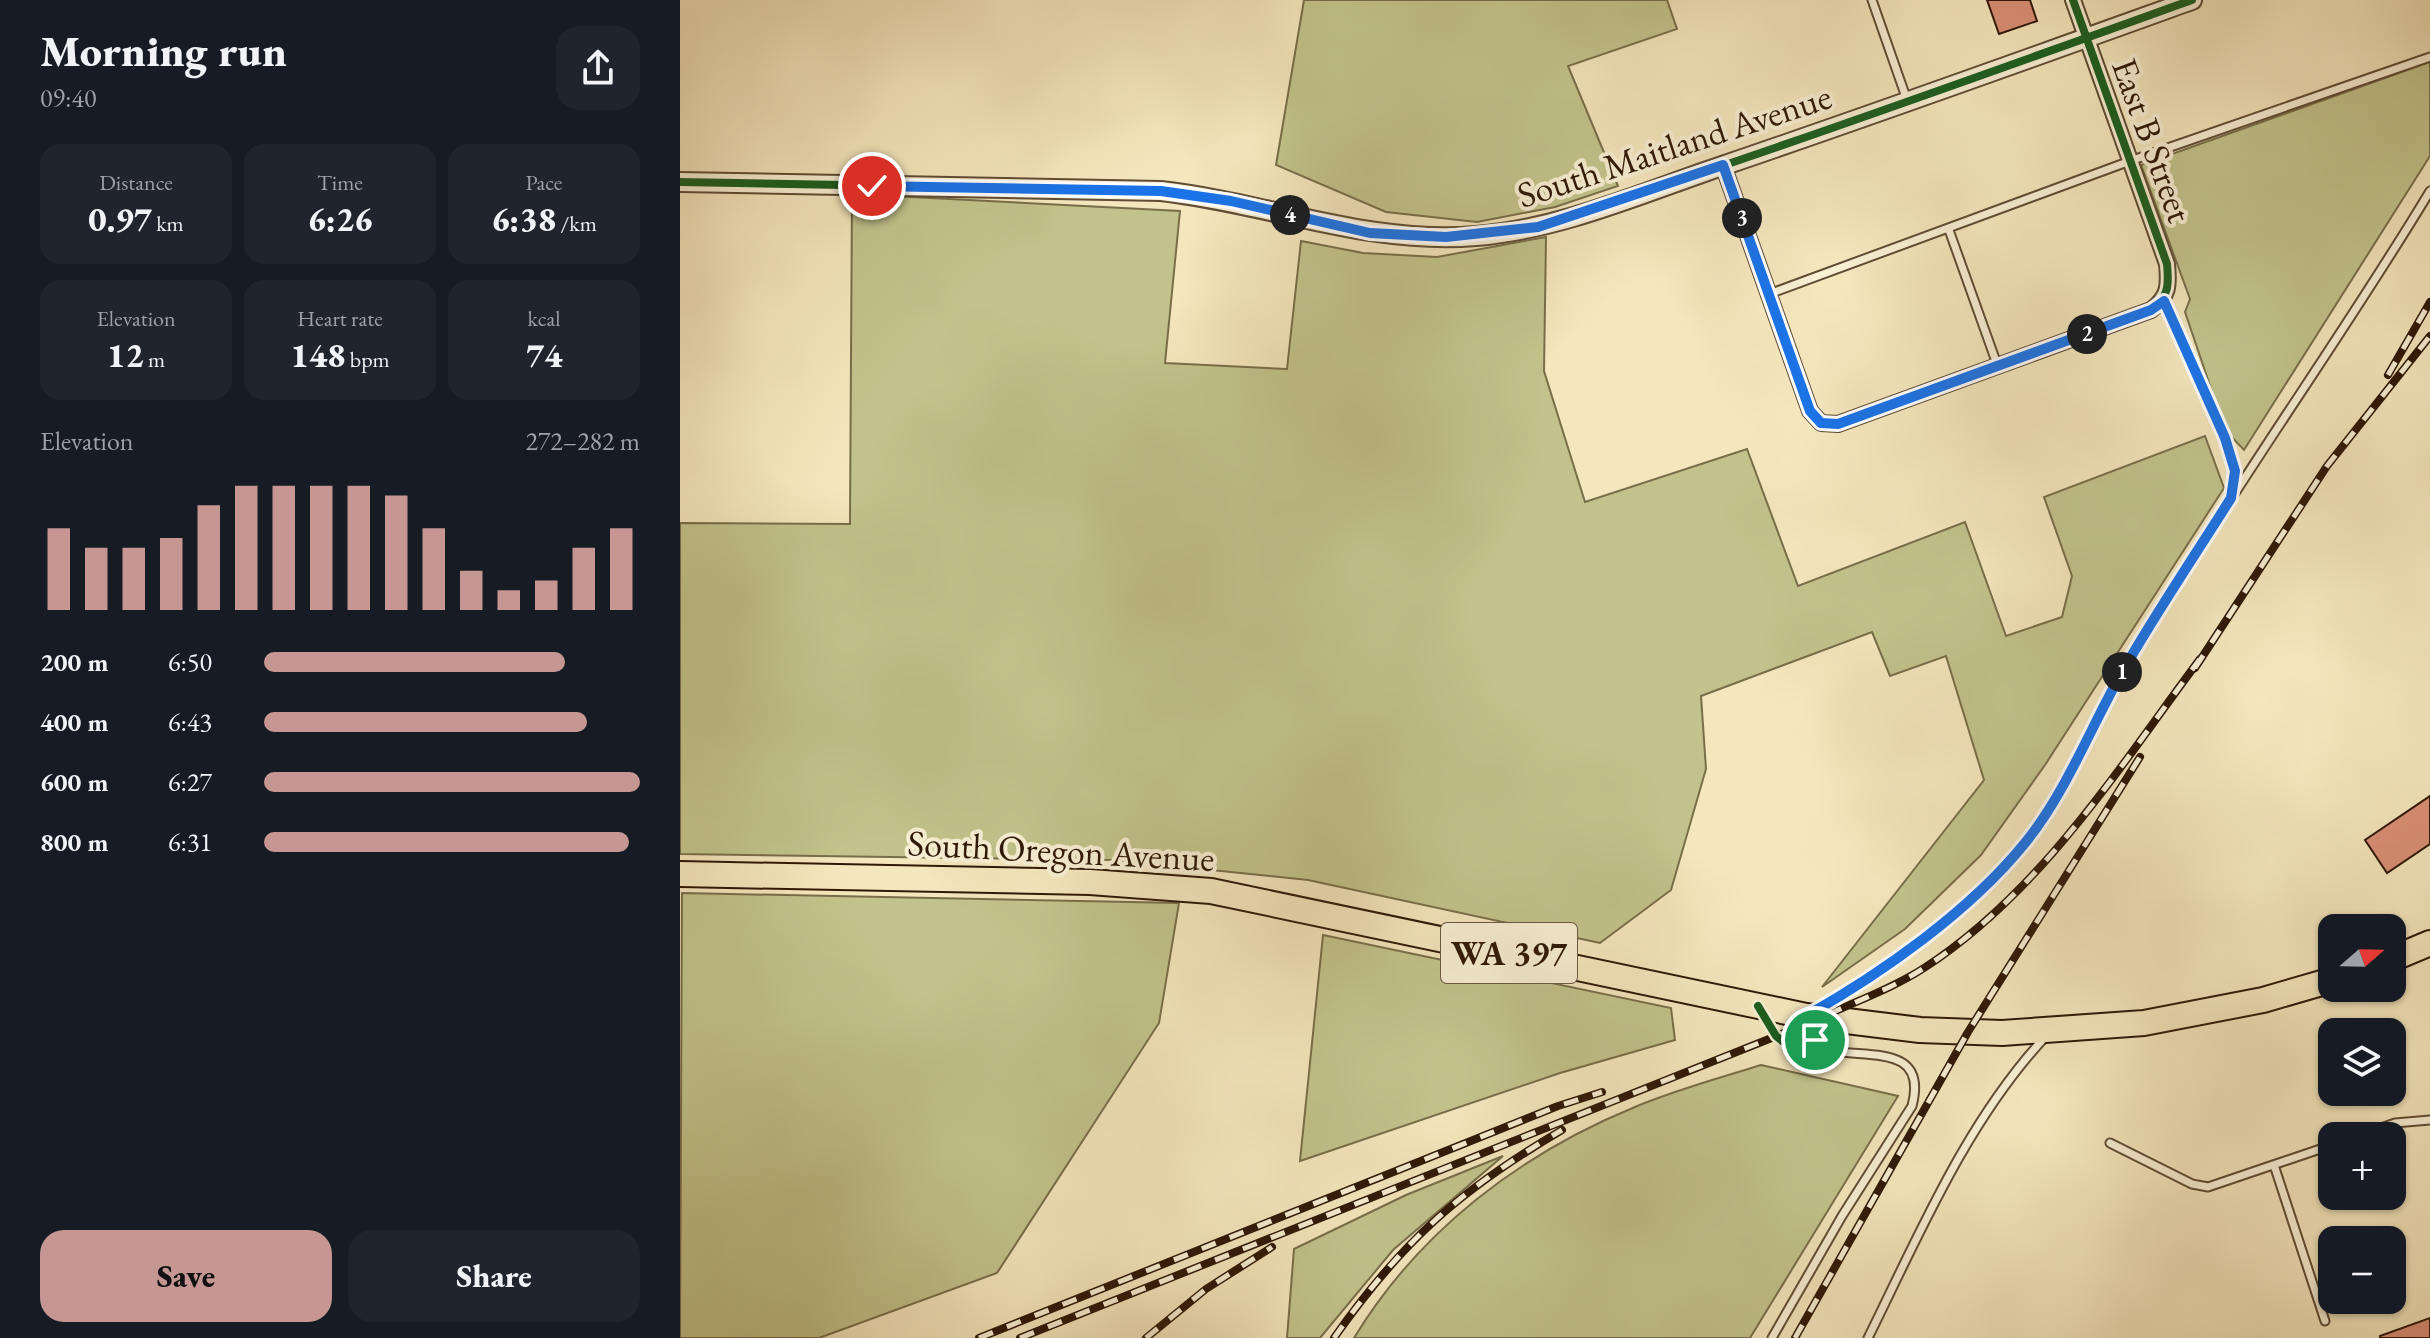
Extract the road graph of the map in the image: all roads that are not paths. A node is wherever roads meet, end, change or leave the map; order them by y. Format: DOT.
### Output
graph roads {
  1 [pos="1872,0"];
  2 [pos="2073,0"];
  3 [pos="2192,0"];
  4 [pos="2087,38"];
  5 [pos="2430,57"];
  6 [pos="1908,103"];
  7 [pos="2130,161"];
  8 [pos="1723,165"];
  9 [pos="680,182"];
  10 [pos="2430,191"];
  11 [pos="1949,230"];
  12 [pos="1769,294"];
  13 [pos="2164,301"];
  14 [pos="1998,368"];
  15 [pos="2231,498"];
  16 [pos="680,874"];
  17 [pos="2430,943"];
  18 [pos="2406,953"];
  19 [pos="2318,984"];
  20 [pos="1806,1016"];
  21 [pos="2052,1031"];
  22 [pos="2430,1120"];
  23 [pos="2406,1122"];
  24 [pos="2110,1143"];
  25 [pos="2318,1150"];
  26 [pos="2274,1165"];
  27 [pos="2325,1321"];
  28 [pos="1772,1338"];
  29 [pos="1868,1338"];
  1 -- 6 [label="lane"];
  2 -- 4 [label="street, East B Street"];
  3 -- 4 [label="street, South Maitland Avenue"];
  4 -- 6 [label="street, South Maitland Avenue"];
  4 -- 7 [label="street, East B Street"];
  5 -- 7 [label="lane"];
  6 -- 8 [label="street, South Maitland Avenue"];
  7 -- 11 [label="lane"];
  7 -- 13 [label="street, East B Street"];
  8 -- 9 [label="street, South Maitland Avenue"];
  8 -- 12 [label="street"];
  10 -- 15 [label="lane"];
  11 -- 12 [label="lane"];
  11 -- 14 [label="lane"];
  12 -- 14 [label="street"];
  13 -- 14 [label="street"];
  13 -- 15 [label="lane"];
  15 -- 20 [label="lane"];
  16 -- 20 [label="main road, South Oregon Avenue / WA 397"];
  17 -- 18 [label="main road"];
  19 -- 21 [label="main road, South Oregon Avenue / WA 397"];
  20 -- 21 [label="main road, South Oregon Avenue / WA 397"];
  20 -- 28 [label="lane"];
  21 -- 29 [label="lane"];
  22 -- 23 [label="lane"];
  24 -- 26 [label="lane"];
  25 -- 26 [label="lane"];
  26 -- 27 [label="lane"];
}
